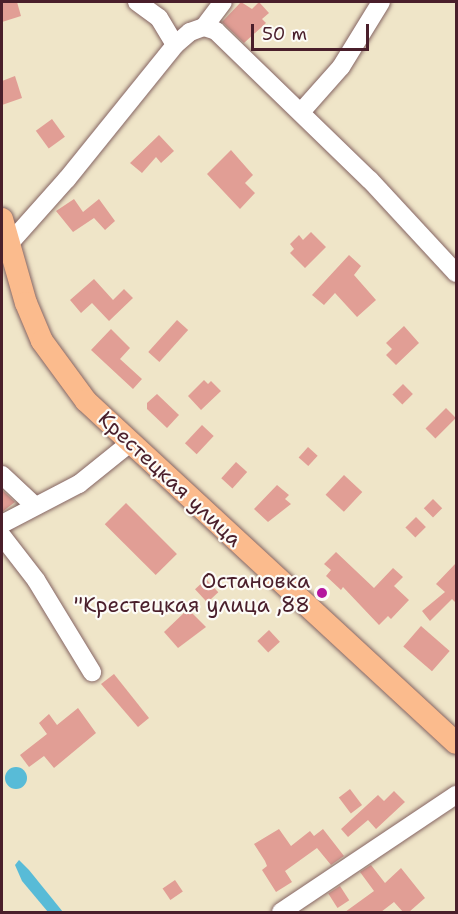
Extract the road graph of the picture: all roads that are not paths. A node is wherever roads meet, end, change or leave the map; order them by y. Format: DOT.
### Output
graph roads {
  1 [pos="137,2"];
  2 [pos="223,2"];
  3 [pos="381,2"];
  4 [pos="204,27"];
  5 [pos="174,45"];
  6 [pos="301,111"];
  7 [pos="2,219"];
  8 [pos="9,244"];
  9 [pos="456,273"];
  10 [pos="130,443"];
  11 [pos="2,475"];
  12 [pos="34,505"];
  13 [pos="2,524"];
  14 [pos="2,536"];
  15 [pos="92,672"];
  16 [pos="456,743"];
  17 [pos="456,795"];
  18 [pos="281,912"];
  1 -- 5 [label="street"];
  2 -- 4 [label="street"];
  3 -- 6 [label="street"];
  4 -- 5 [label="street"];
  4 -- 6 [label="street"];
  5 -- 8 [label="street"];
  6 -- 9 [label="street"];
  7 -- 8 [label="main road, Крестецкая улица"];
  8 -- 10 [label="main road, Крестецкая улица"];
  10 -- 12 [label="street"];
  10 -- 16 [label="main road, Крестецкая улица"];
  11 -- 12 [label="street"];
  12 -- 13 [label="street"];
  14 -- 15 [label="street"];
  17 -- 18 [label="street"];
}
